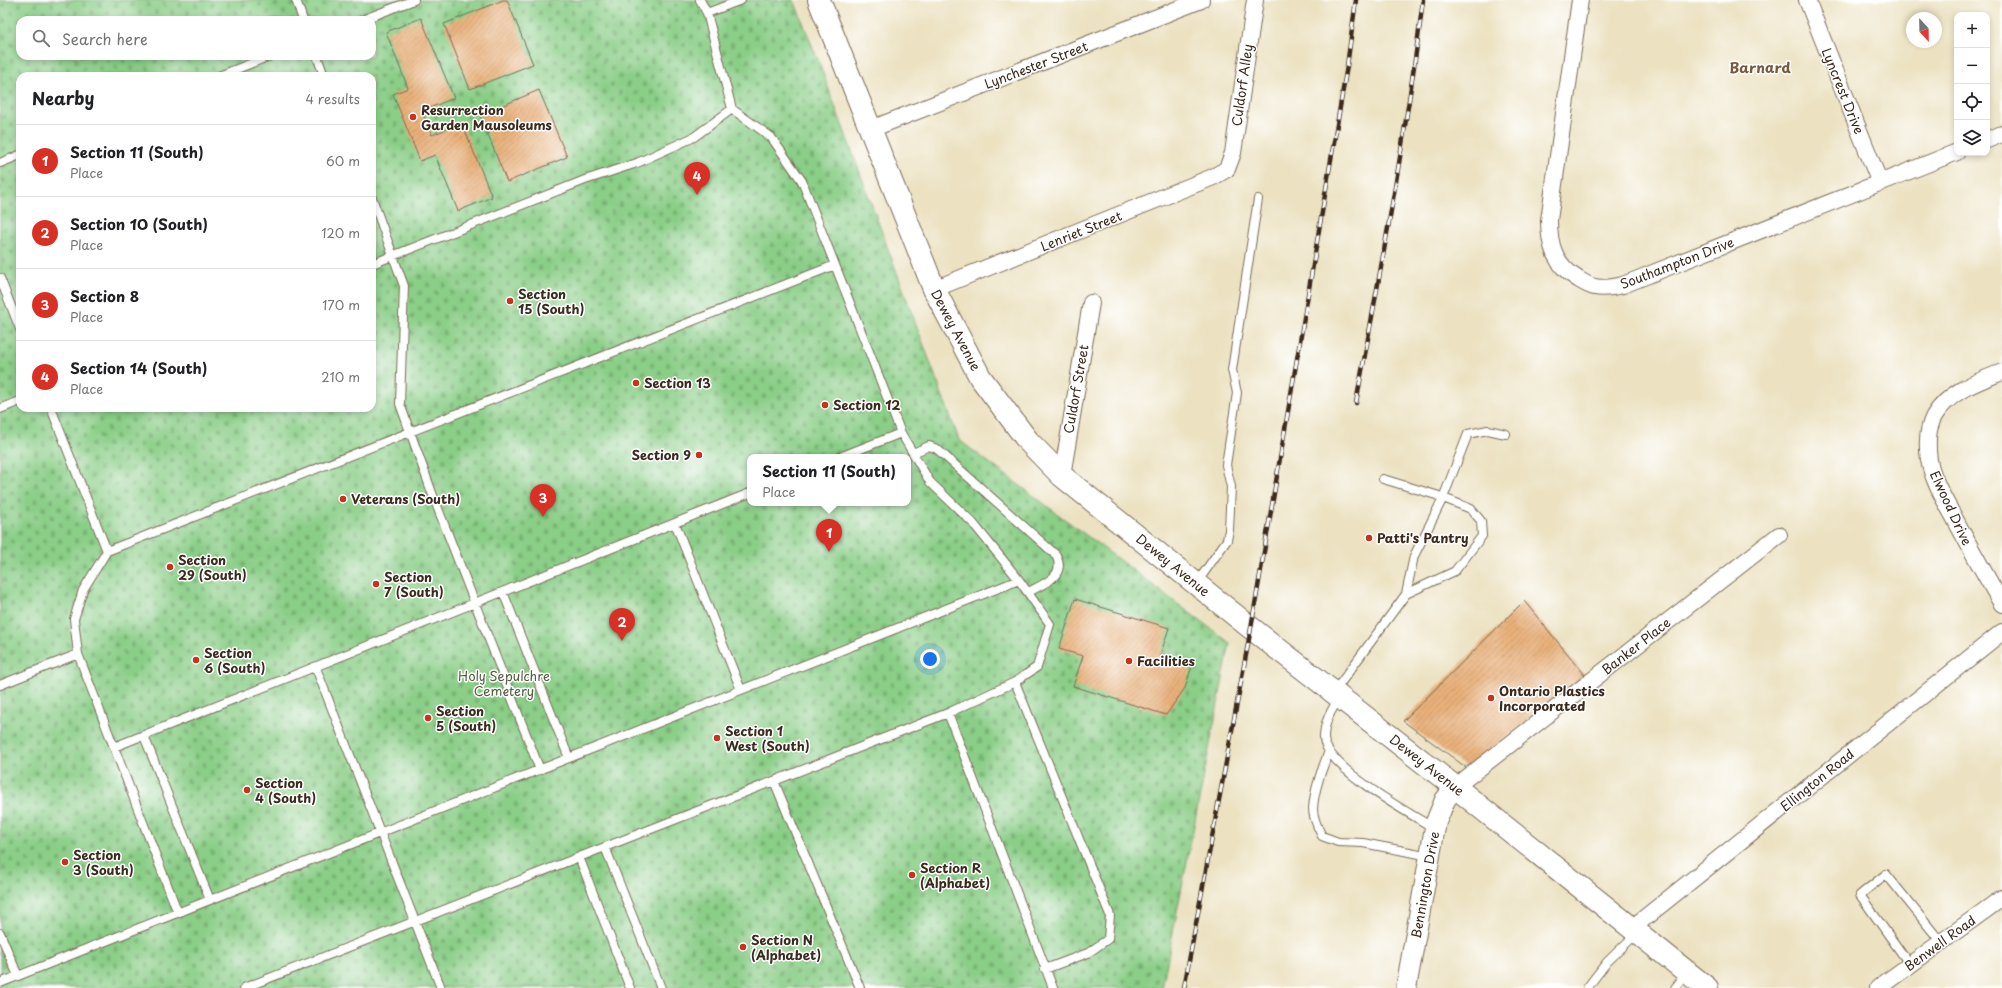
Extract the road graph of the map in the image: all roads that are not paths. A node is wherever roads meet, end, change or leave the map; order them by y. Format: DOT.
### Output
graph roads {
  1 [pos="296,0"];
  2 [pos="414,0"];
  3 [pos="700,0"];
  4 [pos="741,0"];
  5 [pos="819,0"];
  6 [pos="1201,0"];
  7 [pos="1255,0"];
  8 [pos="1580,0"];
  9 [pos="1807,0"];
  10 [pos="707,13"];
  11 [pos="302,16"];
  12 [pos="372,16"];
  13 [pos="260,60"];
  14 [pos="318,60"];
  15 [pos="229,72"];
  16 [pos="323,72"];
  17 [pos="732,109"];
  18 [pos="871,129"];
  19 [pos="2002,134"];
  20 [pos="1990,139"];
  21 [pos="1954,153"];
  22 [pos="16,157"];
  23 [pos="0,163"];
  24 [pos="1226,169"];
  25 [pos="1880,183"];
  26 [pos="1258,199"];
  27 [pos="376,209"];
  28 [pos="394,256"];
  29 [pos="376,263"];
  30 [pos="835,265"];
  31 [pos="0,278"];
  32 [pos="934,289"];
  33 [pos="1091,303"];
  34 [pos="16,319"];
  35 [pos="2002,372"];
  36 [pos="16,403"];
  37 [pos="0,409"];
  38 [pos="53,412"];
  39 [pos="411,433"];
  40 [pos="901,433"];
  41 [pos="1506,434"];
  42 [pos="913,453"];
  43 [pos="848,454"];
  44 [pos="1062,476"];
  45 [pos="1383,479"];
  46 [pos="747,494"];
  47 [pos="1443,498"];
  48 [pos="675,523"];
  49 [pos="1779,535"];
  50 [pos="107,551"];
  51 [pos="1019,580"];
  52 [pos="1196,584"];
  53 [pos="503,592"];
  54 [pos="1028,592"];
  55 [pos="1406,594"];
  56 [pos="476,603"];
  57 [pos="2002,604"];
  58 [pos="2002,632"];
  59 [pos="78,654"];
  60 [pos="316,668"];
  61 [pos="1015,682"];
  62 [pos="0,684"];
  63 [pos="741,690"];
  64 [pos="1336,695"];
  65 [pos="948,713"];
  66 [pos="144,736"];
  67 [pos="114,747"];
  68 [pos="1329,751"];
  69 [pos="569,758"];
  70 [pos="540,770"];
  71 [pos="774,781"];
  72 [pos="1455,786"];
  73 [pos="1435,828"];
  74 [pos="381,832"];
  75 [pos="605,847"];
  76 [pos="1430,856"];
  77 [pos="579,857"];
  78 [pos="2002,898"];
  79 [pos="210,900"];
  80 [pos="178,913"];
  81 [pos="415,921"];
  82 [pos="1635,931"];
  83 [pos="0,933"];
  84 [pos="1941,942"];
  85 [pos="1910,965"];
  86 [pos="1046,969"];
  87 [pos="18,976"];
  88 [pos="1681,981"];
  89 [pos="0,983"];
  90 [pos="245,988"];
  91 [pos="442,988"];
  92 [pos="630,988"];
  93 [pos="661,988"];
  94 [pos="860,988"];
  95 [pos="1053,988"];
  96 [pos="1406,988"];
  97 [pos="1587,988"];
  98 [pos="1707,988"];
  99 [pos="1878,988"];
  1 -- 11 [label="lane"];
  2 -- 12 [label="lane"];
  3 -- 10 [label="lane"];
  4 -- 10 [label="lane"];
  5 -- 18 [label="main road, Dewey Avenue"];
  6 -- 18 [label="street, Lynchester Street"];
  7 -- 24 [label="street, Culdorf Alley"];
  8 -- 25 [label="street, Southampton Drive"];
  9 -- 25 [label="street, Lyncrest Drive"];
  10 -- 17 [label="lane"];
  13 -- 15 [label="lane"];
  14 -- 16 [label="lane"];
  17 -- 28 [label="lane"];
  17 -- 30 [label="lane"];
  18 -- 32 [label="main road, Dewey Avenue"];
  19 -- 20 [label="street"];
  21 -- 25 [label="street, Southampton Drive"];
  22 -- 23 [label="lane"];
  24 -- 32 [label="street, Lenriet Street"];
  26 -- 52 [label="lane"];
  27 -- 28 [label="lane"];
  28 -- 29 [label="lane"];
  28 -- 39 [label="lane"];
  30 -- 39 [label="lane"];
  30 -- 40 [label="lane"];
  31 -- 34 [label="lane"];
  32 -- 44 [label="main road, Dewey Avenue"];
  33 -- 44 [label="street, Culdorf Street"];
  35 -- 57 [label="street, Elwood Drive"];
  36 -- 37 [label="lane"];
  38 -- 50 [label="lane"];
  39 -- 50 [label="lane"];
  39 -- 56 [label="lane"];
  40 -- 42 [label="lane"];
  40 -- 43 [label="lane"];
  41 -- 47 [label="lane"];
  42 -- 51 [label="lane"];
  42 -- 54 [label="lane"];
  44 -- 52 [label="main road, Dewey Avenue"];
  45 -- 47 [label="lane"];
  46 -- 48 [label="lane"];
  47 -- 55 [label="lane"];
  47 -- 55 [label="lane"];
  48 -- 53 [label="lane"];
  48 -- 63 [label="lane"];
  49 -- 72 [label="street, Banker Place"];
  50 -- 59 [label="lane"];
  51 -- 54 [label="lane"];
  51 -- 63 [label="lane"];
  52 -- 64 [label="main road, Dewey Avenue"];
  53 -- 56 [label="lane"];
  53 -- 69 [label="lane"];
  54 -- 61 [label="lane"];
  55 -- 64 [label="lane"];
  56 -- 60 [label="lane"];
  56 -- 70 [label="lane"];
  58 -- 82 [label="street, Ellington Road"];
  59 -- 62 [label="lane"];
  59 -- 67 [label="lane"];
  60 -- 66 [label="lane"];
  60 -- 74 [label="lane"];
  61 -- 65 [label="lane"];
  61 -- 86 [label="lane"];
  63 -- 69 [label="lane"];
  64 -- 68 [label="lane"];
  64 -- 72 [label="main road, Dewey Avenue"];
  65 -- 71 [label="lane"];
  65 -- 86 [label="lane"];
  66 -- 67 [label="lane"];
  66 -- 79 [label="lane"];
  67 -- 80 [label="lane"];
  68 -- 73 [label="lane"];
  68 -- 76 [label="lane"];
  69 -- 70 [label="lane"];
  70 -- 74 [label="lane"];
  71 -- 75 [label="lane"];
  71 -- 94 [label="lane"];
  72 -- 73 [label="street, Bennington Drive"];
  72 -- 82 [label="main road, Dewey Avenue"];
  73 -- 76 [label="street, Bennington Drive"];
  74 -- 79 [label="lane"];
  74 -- 81 [label="lane"];
  75 -- 77 [label="lane"];
  75 -- 93 [label="lane"];
  76 -- 96 [label="street, Bennington Drive"];
  77 -- 81 [label="lane"];
  77 -- 92 [label="lane"];
  78 -- 84 [label="street, Benwell Road"];
  79 -- 80 [label="lane"];
  80 -- 87 [label="lane"];
  81 -- 90 [label="lane"];
  81 -- 91 [label="lane"];
  82 -- 88 [label="main road, Dewey Avenue"];
  82 -- 97 [label="lane"];
  83 -- 87 [label="lane"];
  84 -- 85 [label="street, Benwell Road"];
  84 -- 85 [label="lane"];
  85 -- 99 [label="street, Benwell Road"];
  86 -- 95 [label="lane"];
  87 -- 89 [label="lane"];
  88 -- 98 [label="main road, Dewey Avenue"];
}
